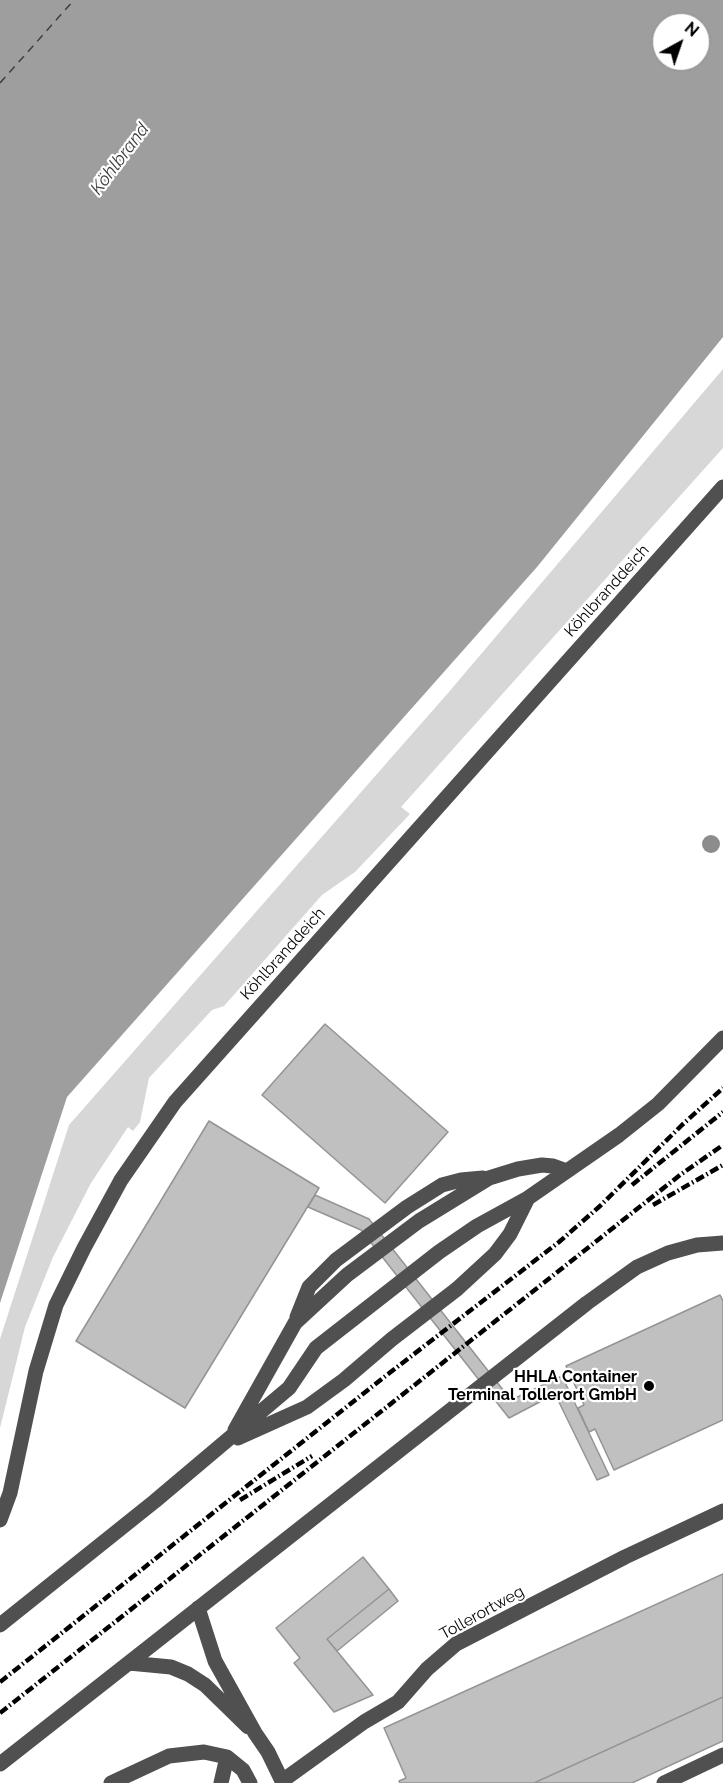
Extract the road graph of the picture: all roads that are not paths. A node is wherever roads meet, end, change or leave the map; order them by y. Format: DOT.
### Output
graph roads {
  1 [pos="723,487"];
  2 [pos="723,1038"];
  3 [pos="567,1171"];
  4 [pos="528,1198"];
  5 [pos="723,1243"];
  6 [pos="222,1446"];
  7 [pos="723,1511"];
  8 [pos="0,1520"];
  9 [pos="198,1608"];
  10 [pos="0,1625"];
  11 [pos="129,1663"];
  12 [pos="255,1733"];
  13 [pos="723,1755"];
  14 [pos="227,1757"];
  15 [pos="0,1764"];
  16 [pos="282,1782"];
  17 [pos="111,1783"];
  18 [pos="221,1783"];
  19 [pos="250,1783"];
  20 [pos="664,1783"];
  1 -- 8 [label="street, Köhlbranddeich"];
  2 -- 3 [label="street"];
  3 -- 4 [label="street"];
  3 -- 6 [label="street"];
  4 -- 6 [label="street"];
  4 -- 6 [label="street"];
  5 -- 9 [label="street"];
  6 -- 10 [label="street"];
  7 -- 16 [label="street, Tollerortweg"];
  9 -- 11 [label="street"];
  9 -- 12 [label="street"];
  11 -- 12 [label="street"];
  11 -- 15 [label="street"];
  12 -- 16 [label="street"];
  13 -- 20 [label="street"];
  14 -- 17 [label="street"];
  14 -- 18 [label="street"];
  14 -- 19 [label="street"];
}
